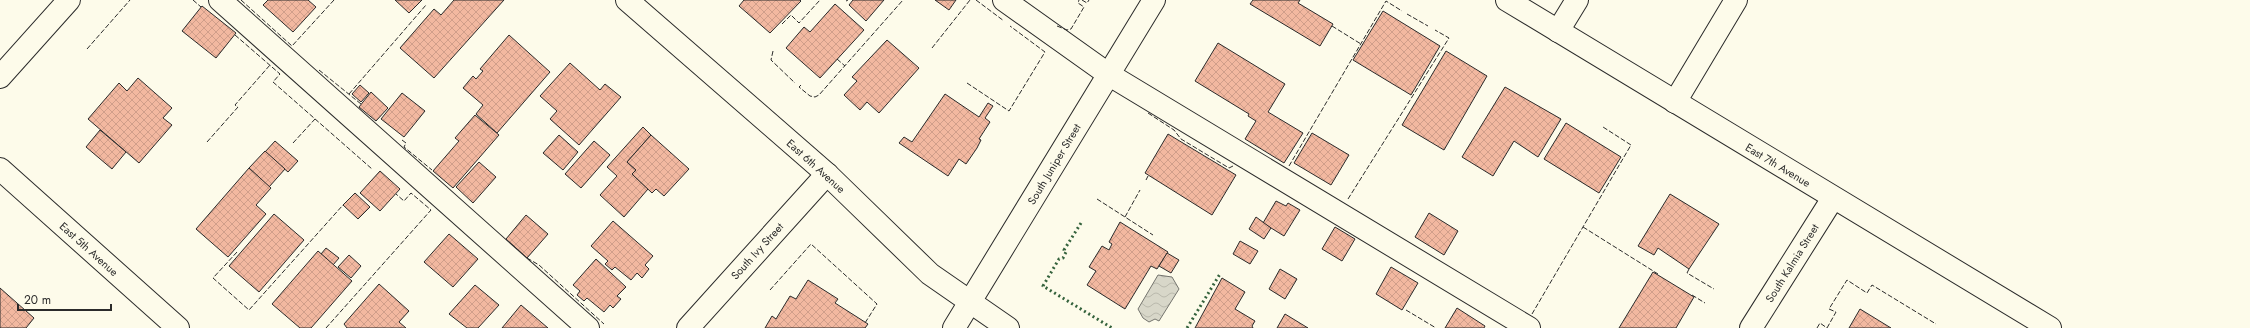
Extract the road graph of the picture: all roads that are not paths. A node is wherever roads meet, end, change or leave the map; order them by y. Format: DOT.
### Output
graph roads {
  1 [pos="69,0"];
  2 [pos="220,0"];
  3 [pos="627,0"];
  4 [pos="1004,0"];
  5 [pos="1154,0"];
  6 [pos="1507,0"];
  7 [pos="1577,0"];
  8 [pos="1736,0"];
  9 [pos="1558,31"];
  10 [pos="1108,74"];
  11 [pos="0,77"];
  12 [pos="1675,102"];
  13 [pos="0,169"];
  14 [pos="827,174"];
  15 [pos="1833,198"];
  16 [pos="970,302"];
  17 [pos="178,328"];
  18 [pos="588,328"];
  19 [pos="688,328"];
  20 [pos="954,328"];
  21 [pos="1008,328"];
  22 [pos="1529,328"];
  23 [pos="1751,328"];
  24 [pos="2050,328"];
  1 -- 11 [label="street"];
  2 -- 18 [label="street"];
  3 -- 14 [label="street, East 6th Avenue"];
  4 -- 10 [label="street"];
  5 -- 10 [label="street, South Juniper Street"];
  6 -- 9 [label="street, East 7th Avenue"];
  7 -- 9 [label="street"];
  8 -- 12 [label="street"];
  9 -- 12 [label="street, East 7th Avenue"];
  10 -- 16 [label="street, South Juniper Street"];
  10 -- 22 [label="street"];
  12 -- 15 [label="street, East 7th Avenue"];
  13 -- 17 [label="street, East 5th Avenue"];
  14 -- 16 [label="street, East 6th Avenue"];
  14 -- 19 [label="street, South Ivy Street"];
  15 -- 23 [label="street, South Kalmia Street"];
  15 -- 24 [label="street, East 7th Avenue"];
  16 -- 20 [label="street, South Juniper Street"];
  16 -- 21 [label="street, East 6th Avenue"];
}
